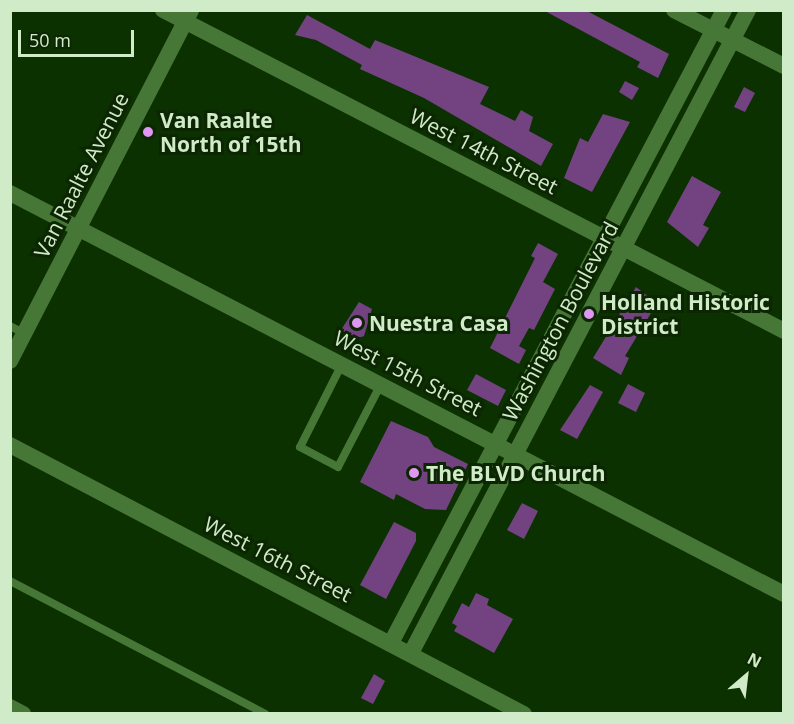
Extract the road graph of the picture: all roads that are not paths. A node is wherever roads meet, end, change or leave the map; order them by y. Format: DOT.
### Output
graph roads {
  1 [pos="163,10"];
  2 [pos="674,10"];
  3 [pos="724,10"];
  4 [pos="748,10"];
  5 [pos="188,16"];
  6 [pos="714,30"];
  7 [pos="733,40"];
  8 [pos="783,66"];
  9 [pos="10,193"];
  10 [pos="79,228"];
  11 [pos="604,238"];
  12 [pos="624,248"];
  13 [pos="18,330"];
  14 [pos="783,331"];
  15 [pos="10,361"];
  16 [pos="342,364"];
  17 [pos="381,384"];
  18 [pos="10,445"];
  19 [pos="496,445"];
  20 [pos="516,454"];
  21 [pos="10,581"];
  22 [pos="783,594"];
  23 [pos="391,643"];
  24 [pos="411,653"];
  25 [pos="10,706"];
  26 [pos="23,714"];
  27 [pos="266,714"];
  28 [pos="524,714"];
  1 -- 5 [label="street, West 14th Street"];
  2 -- 6 [label="street"];
  3 -- 6 [label="street, Washington Boulevard"];
  4 -- 7 [label="street, Washington Boulevard"];
  5 -- 10 [label="street, Van Raalte Avenue"];
  5 -- 11 [label="street, West 14th Street"];
  6 -- 7 [label="street"];
  6 -- 11 [label="street, Washington Boulevard"];
  7 -- 8 [label="street"];
  7 -- 12 [label="street, Washington Boulevard"];
  9 -- 10 [label="street, West 15th Street"];
  10 -- 13 [label="street, Van Raalte Avenue"];
  10 -- 16 [label="street, West 15th Street"];
  11 -- 12 [label="street, West 14th Street"];
  11 -- 19 [label="street, Washington Boulevard"];
  12 -- 14 [label="street, West 14th Street"];
  12 -- 20 [label="street, Washington Boulevard"];
  13 -- 15 [label="street, Van Raalte Avenue"];
  16 -- 17 [label="street, West 15th Street"];
  16 -- 17 [label="lane"];
  17 -- 19 [label="street, West 15th Street"];
  18 -- 23 [label="street, West 16th Street"];
  19 -- 20 [label="street, West 15th Street"];
  19 -- 23 [label="street, Washington Boulevard"];
  20 -- 22 [label="street, West 15th Street"];
  20 -- 24 [label="street, Washington Boulevard"];
  21 -- 27 [label="lane"];
  23 -- 24 [label="street, West 16th Street"];
  24 -- 28 [label="street, West 16th Street"];
  25 -- 26 [label="street"];
}
